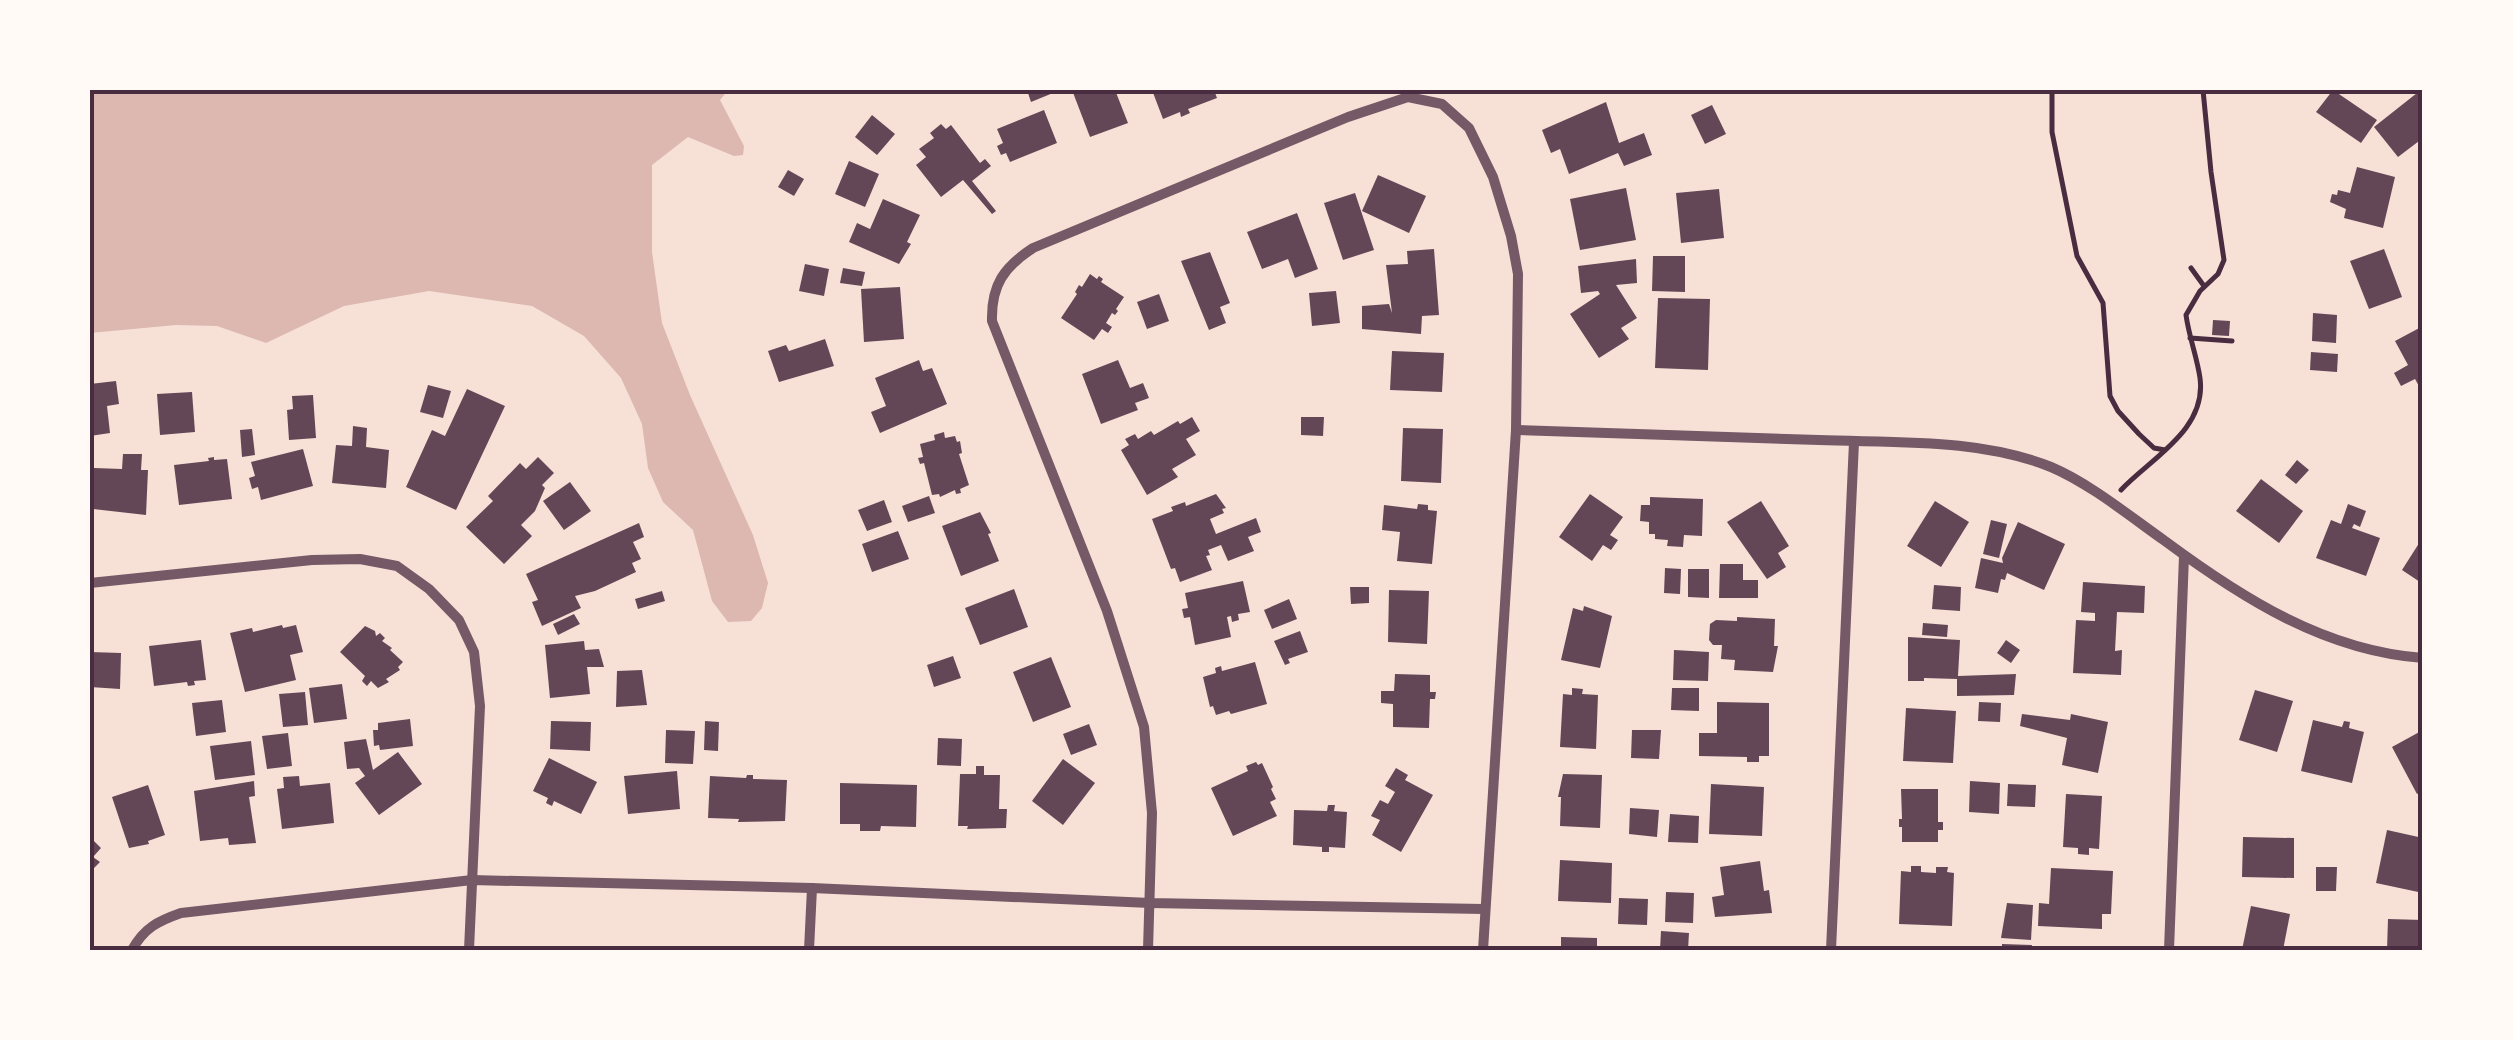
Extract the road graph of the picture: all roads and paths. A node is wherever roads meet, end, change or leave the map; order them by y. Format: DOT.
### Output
graph roads {
  1 [pos="2052,90"];
  2 [pos="2203,90"];
  3 [pos="2191,268"];
  4 [pos="2204,287"];
  5 [pos="2190,338"];
  6 [pos="2232,341"];
  7 [pos="1516,430"];
  8 [pos="1854,442"];
  9 [pos="2165,450"];
  10 [pos="2109,502"];
  11 [pos="2184,556"];
  12 [pos="90,583"];
  13 [pos="2423,658"];
  14 [pos="472,880"];
  15 [pos="812,888"];
  16 [pos="1150,902"];
  17 [pos="1484,908"];
  18 [pos="132,950"];
  19 [pos="469,950"];
  20 [pos="810,950"];
  21 [pos="1148,950"];
  22 [pos="1483,950"];
  23 [pos="1831,950"];
  24 [pos="2169,950"];
  1 -- 9 [label="path"];
  2 -- 4 [label="path"];
  3 -- 4 [label="path"];
  4 -- 5 [label="path"];
  5 -- 6 [label="path"];
  5 -- 9 [label="path"];
  7 -- 8 [label="street"];
  7 -- 16 [label="street"];
  7 -- 17 [label="street"];
  8 -- 10 [label="street"];
  8 -- 23 [label="street"];
  9 -- 10 [label="path"];
  10 -- 11 [label="street"];
  11 -- 13 [label="street"];
  11 -- 24 [label="street"];
  12 -- 14 [label="street"];
  14 -- 15 [label="street"];
  14 -- 18 [label="street"];
  14 -- 19 [label="street"];
  15 -- 16 [label="street"];
  15 -- 20 [label="street"];
  16 -- 17 [label="street"];
  16 -- 21 [label="street"];
  17 -- 22 [label="street"];
}
